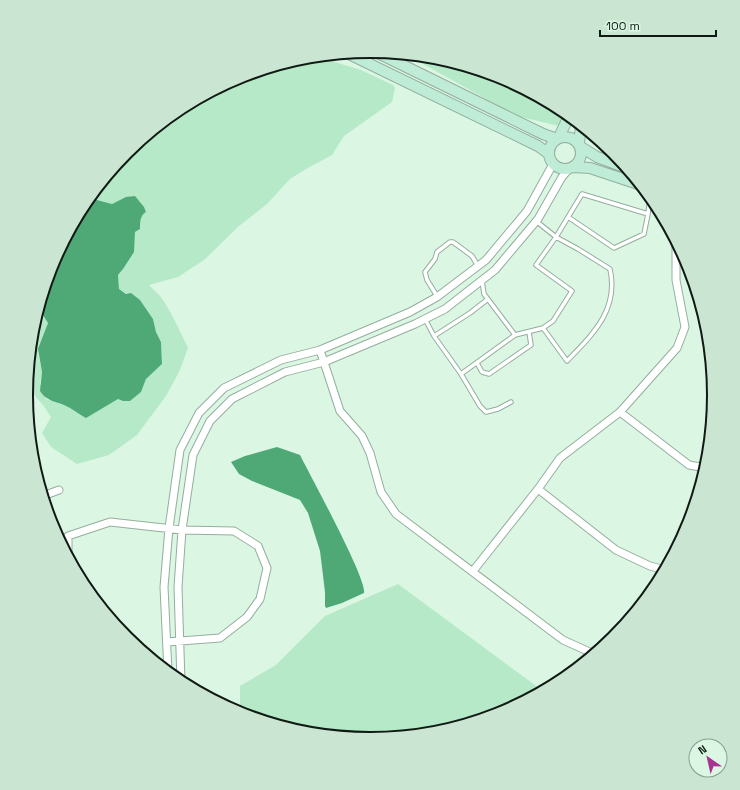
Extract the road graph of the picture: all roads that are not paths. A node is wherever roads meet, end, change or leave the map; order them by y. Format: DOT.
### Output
graph roads {
  1 [pos="363,58"];
  2 [pos="390,59"];
  3 [pos="566,122"];
  4 [pos="581,133"];
  5 [pos="558,138"];
  6 [pos="580,145"];
  7 [pos="551,159"];
  8 [pos="614,163"];
  9 [pos="571,168"];
  10 [pos="630,181"];
  11 [pos="649,206"];
  12 [pos="525,214"];
  13 [pos="648,214"];
  14 [pos="568,217"];
  15 [pos="536,221"];
  16 [pos="556,237"];
  17 [pos="676,255"];
  18 [pos="478,266"];
  19 [pos="482,279"];
  20 [pos="437,297"];
  21 [pos="488,299"];
  22 [pos="420,307"];
  23 [pos="425,319"];
  24 [pos="543,328"];
  25 [pos="529,332"];
  26 [pos="515,335"];
  27 [pos="434,336"];
  28 [pos="320,350"];
  29 [pos="324,362"];
  30 [pos="477,363"];
  31 [pos="461,374"];
  32 [pos="224,388"];
  33 [pos="232,399"];
  34 [pos="511,402"];
  35 [pos="620,412"];
  36 [pos="700,467"];
  37 [pos="538,489"];
  38 [pos="59,490"];
  39 [pos="48,494"];
  40 [pos="169,528"];
  41 [pos="182,530"];
  42 [pos="68,544"];
  43 [pos="659,569"];
  44 [pos="473,571"];
  45 [pos="167,642"];
  46 [pos="181,642"];
  47 [pos="588,651"];
  48 [pos="168,664"];
  49 [pos="181,674"];
  1 -- 7 [label="street"];
  2 -- 5 [label="street"];
  3 -- 5 [label="street"];
  4 -- 6 [label="street"];
  5 -- 6 [label="street"];
  5 -- 7 [label="street"];
  6 -- 8 [label="street"];
  6 -- 9 [label="street"];
  7 -- 9 [label="street"];
  7 -- 12 [label="street"];
  9 -- 10 [label="street"];
  9 -- 15 [label="street"];
  11 -- 13 [label="lane"];
  12 -- 15 [label="street"];
  12 -- 18 [label="street"];
  13 -- 14 [label="lane"];
  13 -- 14 [label="lane"];
  14 -- 16 [label="lane"];
  15 -- 16 [label="lane"];
  15 -- 19 [label="street"];
  16 -- 24 [label="lane"];
  16 -- 24 [label="lane"];
  17 -- 35 [label="street"];
  18 -- 19 [label="street"];
  18 -- 20 [label="street"];
  18 -- 20 [label="lane"];
  19 -- 21 [label="lane"];
  19 -- 23 [label="street"];
  20 -- 22 [label="street"];
  21 -- 26 [label="lane"];
  21 -- 27 [label="lane"];
  22 -- 23 [label="street"];
  22 -- 28 [label="street"];
  23 -- 27 [label="lane"];
  23 -- 29 [label="street"];
  24 -- 25 [label="lane"];
  25 -- 26 [label="lane"];
  25 -- 30 [label="lane"];
  26 -- 30 [label="lane"];
  27 -- 31 [label="lane"];
  28 -- 29 [label="street"];
  28 -- 32 [label="street"];
  29 -- 33 [label="street"];
  29 -- 44 [label="street"];
  30 -- 31 [label="lane"];
  31 -- 34 [label="lane"];
  32 -- 33 [label="street"];
  32 -- 40 [label="street"];
  33 -- 41 [label="street"];
  35 -- 36 [label="street"];
  35 -- 37 [label="street"];
  37 -- 43 [label="street"];
  37 -- 44 [label="street"];
  38 -- 39 [label="street"];
  40 -- 41 [label="street"];
  40 -- 42 [label="street"];
  40 -- 45 [label="street"];
  41 -- 46 [label="street"];
  41 -- 46 [label="street"];
  44 -- 47 [label="street"];
  45 -- 46 [label="street"];
  45 -- 48 [label="street"];
  46 -- 49 [label="street"];
}
